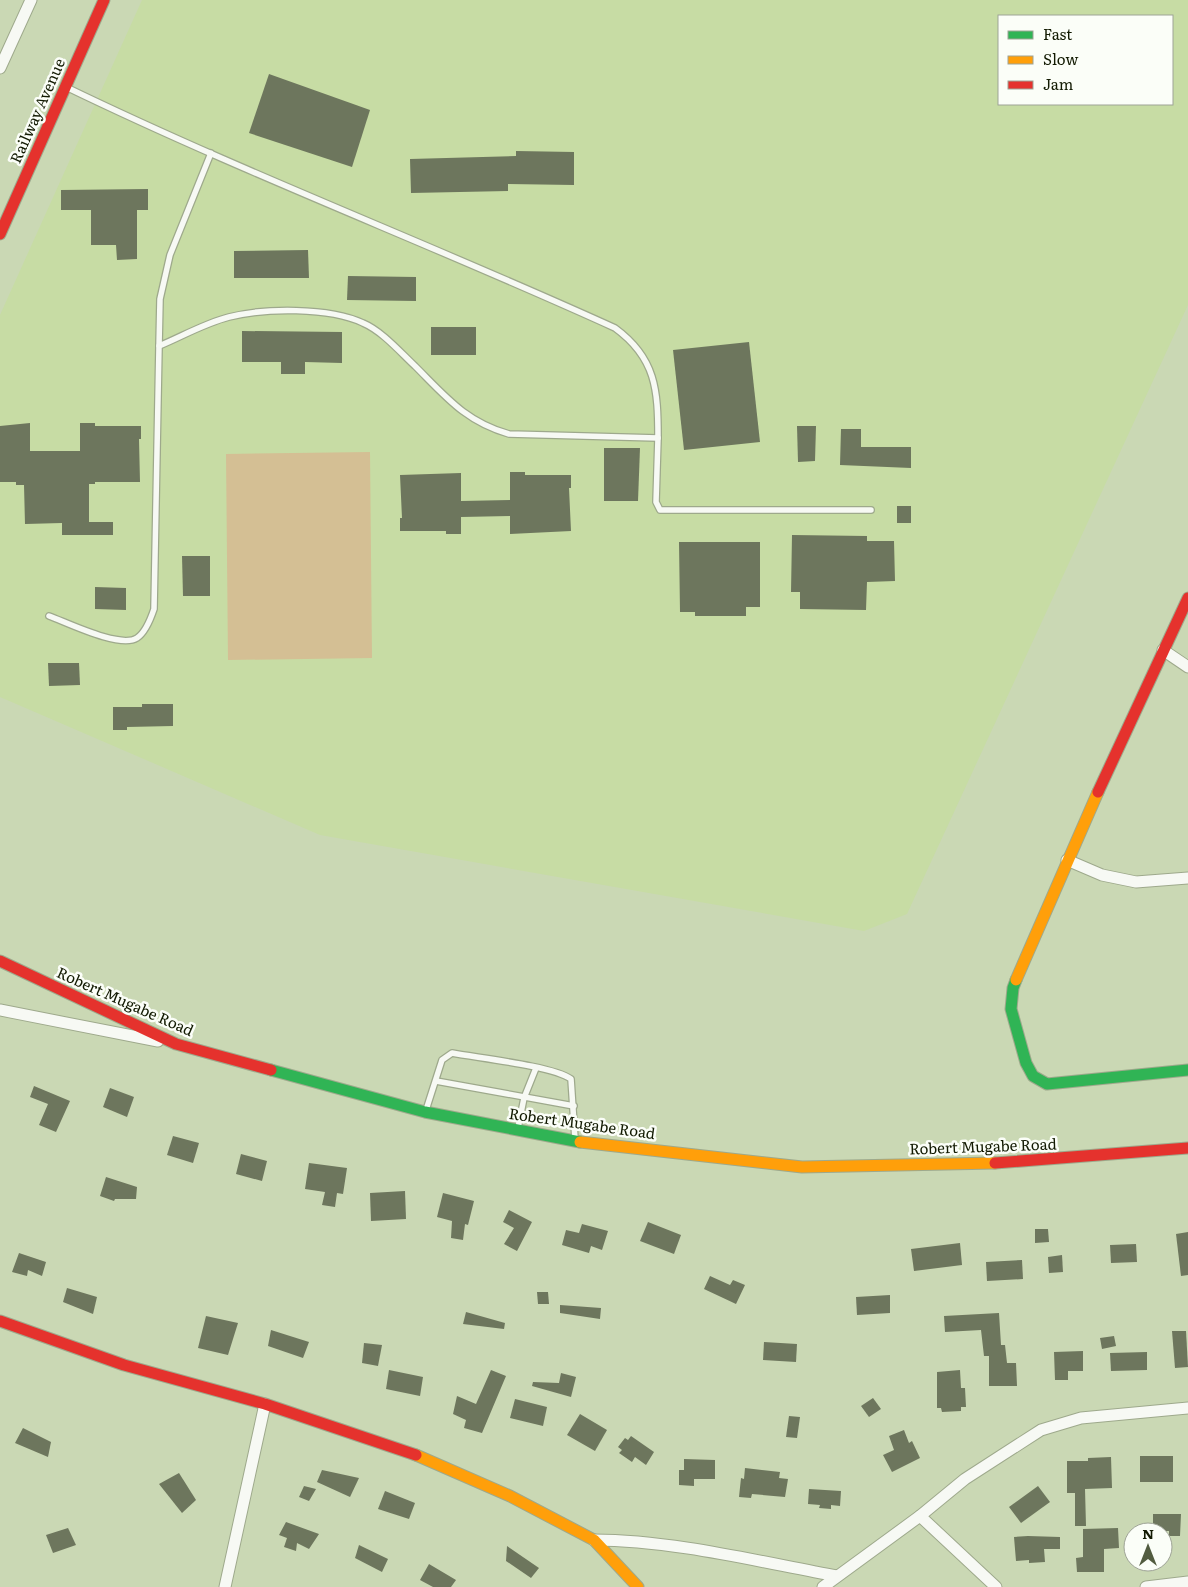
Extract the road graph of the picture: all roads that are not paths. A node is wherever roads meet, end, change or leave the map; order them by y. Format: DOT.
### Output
graph roads {
  1 [pos="31,0"];
  2 [pos="104,0"];
  3 [pos="3,51"];
  4 [pos="0,68"];
  5 [pos="66,87"];
  6 [pos="211,153"];
  7 [pos="0,234"];
  8 [pos="159,346"];
  9 [pos="658,438"];
  10 [pos="871,510"];
  11 [pos="1188,598"];
  12 [pos="49,616"];
  13 [pos="1163,650"];
  14 [pos="1188,667"];
  15 [pos="1067,860"];
  16 [pos="1188,878"];
  17 [pos="0,961"];
  18 [pos="0,1010"];
  19 [pos="176,1044"];
  20 [pos="536,1068"];
  21 [pos="1188,1070"];
  22 [pos="436,1081"];
  23 [pos="524,1098"];
  24 [pos="574,1106"];
  25 [pos="425,1112"];
  26 [pos="517,1131"];
  27 [pos="575,1141"];
  28 [pos="1188,1148"];
  29 [pos="0,1322"];
  30 [pos="266,1404"];
  31 [pos="1188,1408"];
  32 [pos="920,1516"];
  33 [pos="594,1540"];
  34 [pos="837,1576"];
  35 [pos="1188,1582"];
  36 [pos="225,1587"];
  37 [pos="638,1587"];
  38 [pos="823,1587"];
  39 [pos="996,1587"];
  40 [pos="1146,1587"];
  1 -- 3 [label="street"];
  2 -- 5 [label="street, Railway Avenue"];
  3 -- 4 [label="street"];
  5 -- 6 [label="lane"];
  5 -- 7 [label="street, Railway Avenue"];
  6 -- 8 [label="lane"];
  6 -- 9 [label="lane"];
  8 -- 9 [label="lane"];
  8 -- 12 [label="lane"];
  9 -- 10 [label="lane"];
  11 -- 13 [label="street"];
  13 -- 14 [label="street"];
  13 -- 15 [label="street"];
  15 -- 16 [label="street"];
  15 -- 21 [label="street"];
  17 -- 19 [label="street, Robert Mugabe Road"];
  18 -- 19 [label="street"];
  19 -- 25 [label="street, Robert Mugabe Road"];
  20 -- 22 [label="lane"];
  20 -- 23 [label="lane"];
  20 -- 24 [label="lane"];
  22 -- 23 [label="lane"];
  22 -- 25 [label="lane"];
  23 -- 24 [label="lane"];
  23 -- 26 [label="lane"];
  24 -- 27 [label="lane"];
  25 -- 26 [label="street, Robert Mugabe Road"];
  26 -- 27 [label="street, Robert Mugabe Road"];
  27 -- 28 [label="street, Robert Mugabe Road"];
  29 -- 30 [label="street"];
  30 -- 33 [label="street"];
  30 -- 36 [label="street"];
  31 -- 32 [label="street"];
  32 -- 34 [label="street"];
  32 -- 39 [label="street"];
  33 -- 34 [label="street"];
  33 -- 37 [label="street"];
  34 -- 38 [label="street"];
  35 -- 40 [label="street"];
}
